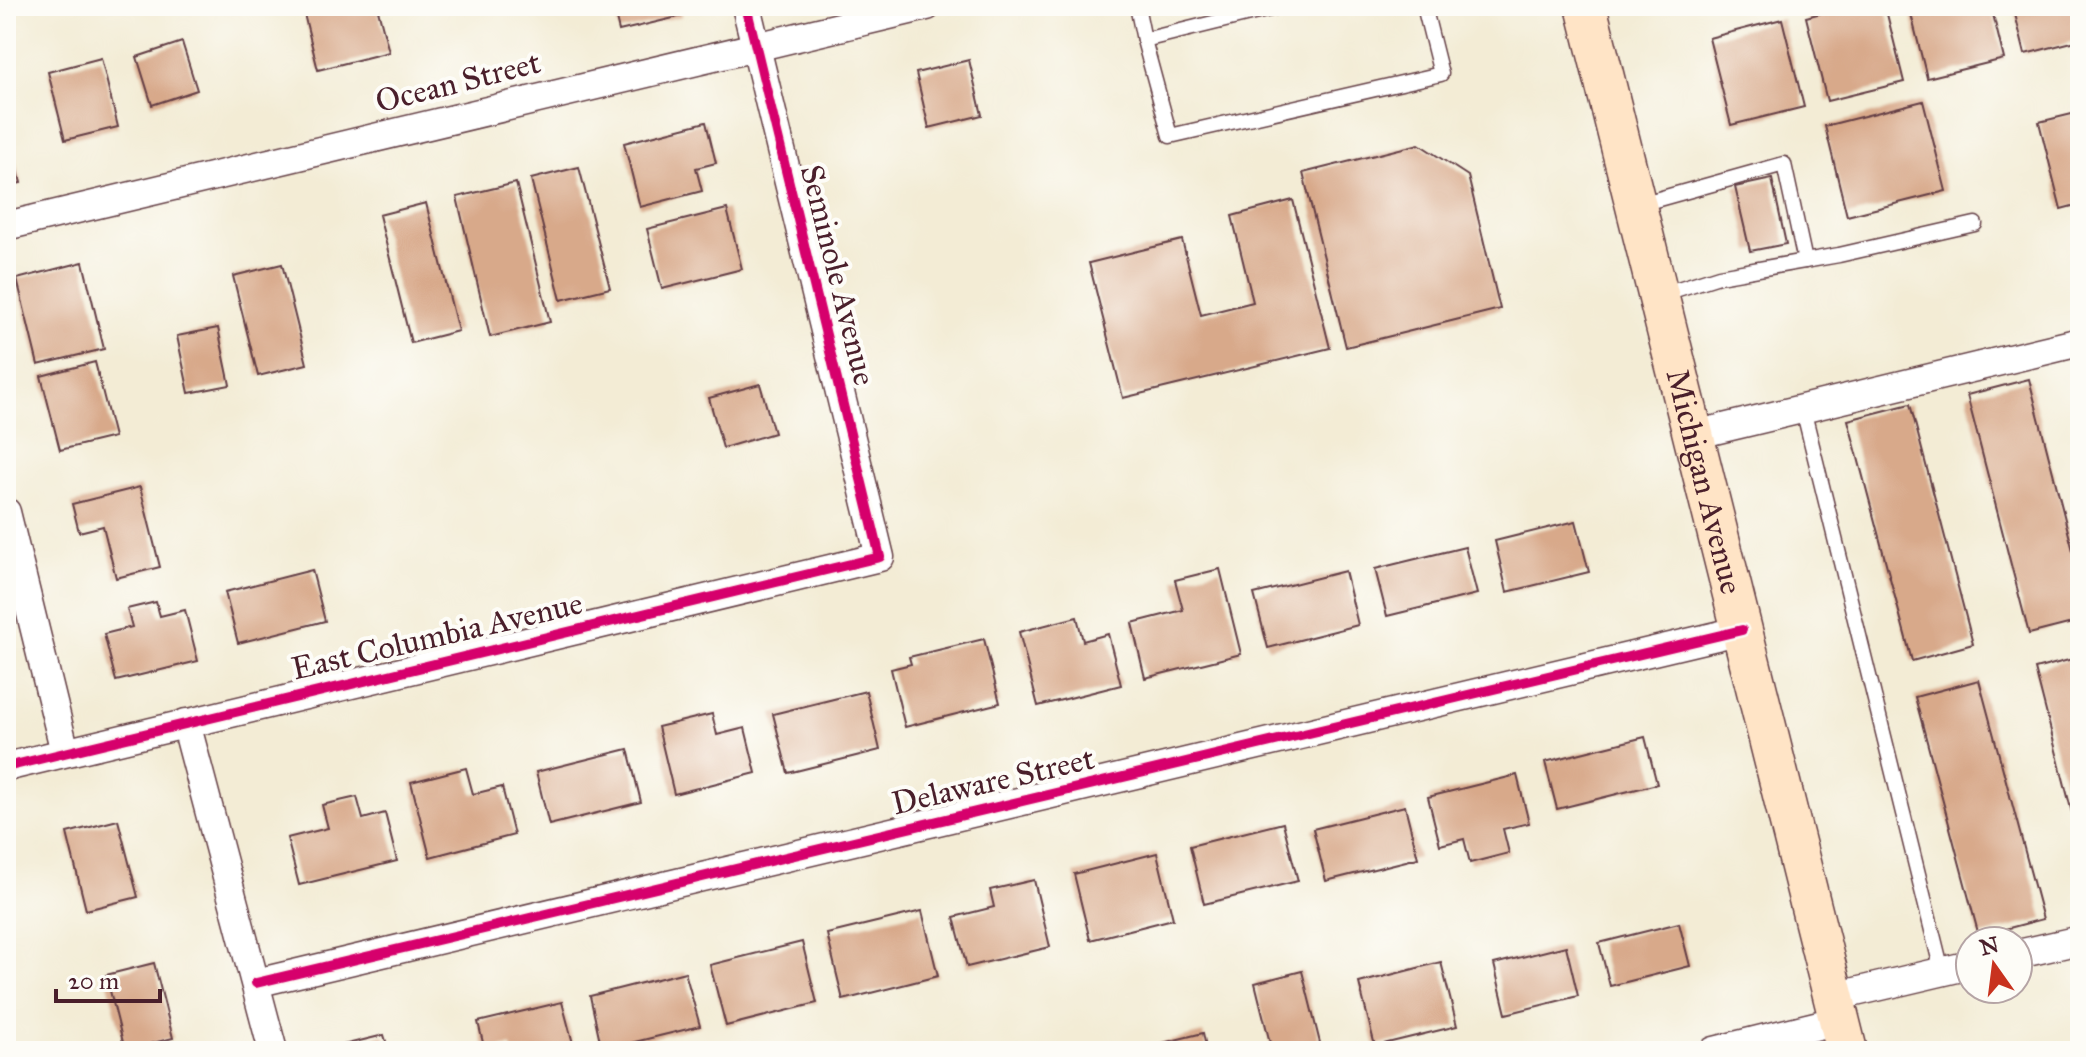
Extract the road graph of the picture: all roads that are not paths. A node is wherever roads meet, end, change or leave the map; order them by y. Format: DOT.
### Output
graph roads {
  1 [pos="746,6"];
  2 [pos="927,6"];
  3 [pos="1137,6"];
  4 [pos="1282,6"];
  5 [pos="1424,6"];
  6 [pos="1586,6"];
  7 [pos="1144,40"];
  8 [pos="754,46"];
  9 [pos="1636,206"];
  10 [pos="1975,224"];
  11 [pos="6,226"];
  12 [pos="1805,261"];
  13 [pos="1659,295"];
  14 [pos="2080,342"];
  15 [pos="1803,409"];
  16 [pos="1694,435"];
  17 [pos="6,512"];
  18 [pos="880,557"];
  19 [pos="1742,630"];
  20 [pos="186,723"];
  21 [pos="65,752"];
  22 [pos="6,767"];
  23 [pos="2080,940"];
  24 [pos="2034,950"];
  25 [pos="1954,968"];
  26 [pos="1942,971"];
  27 [pos="256,983"];
  28 [pos="1840,1023"];
  29 [pos="273,1051"];
  30 [pos="1714,1051"];
  1 -- 8 [label="street, Seminole Avenue"];
  2 -- 8 [label="street, Ocean Street"];
  3 -- 7 [label="lane"];
  4 -- 7 [label="lane"];
  5 -- 7 [label="lane"];
  6 -- 9 [label="main road, Michigan Avenue"];
  8 -- 11 [label="street, Ocean Street"];
  8 -- 18 [label="street, Seminole Avenue"];
  9 -- 12 [label="lane"];
  9 -- 13 [label="main road, Michigan Avenue"];
  10 -- 12 [label="lane"];
  12 -- 13 [label="lane"];
  13 -- 16 [label="main road, Michigan Avenue"];
  14 -- 15 [label="street"];
  15 -- 16 [label="street"];
  15 -- 26 [label="lane"];
  16 -- 19 [label="main road, Michigan Avenue"];
  17 -- 21 [label="street"];
  18 -- 20 [label="street, East Columbia Avenue"];
  19 -- 27 [label="street, Delaware Street"];
  19 -- 28 [label="main road, Michigan Avenue"];
  20 -- 21 [label="street, East Columbia Avenue"];
  20 -- 27 [label="street"];
  21 -- 22 [label="street, East Columbia Avenue"];
  23 -- 24 [label="street"];
  25 -- 26 [label="street"];
  26 -- 28 [label="street"];
  27 -- 29 [label="street"];
  28 -- 30 [label="street"];
}
